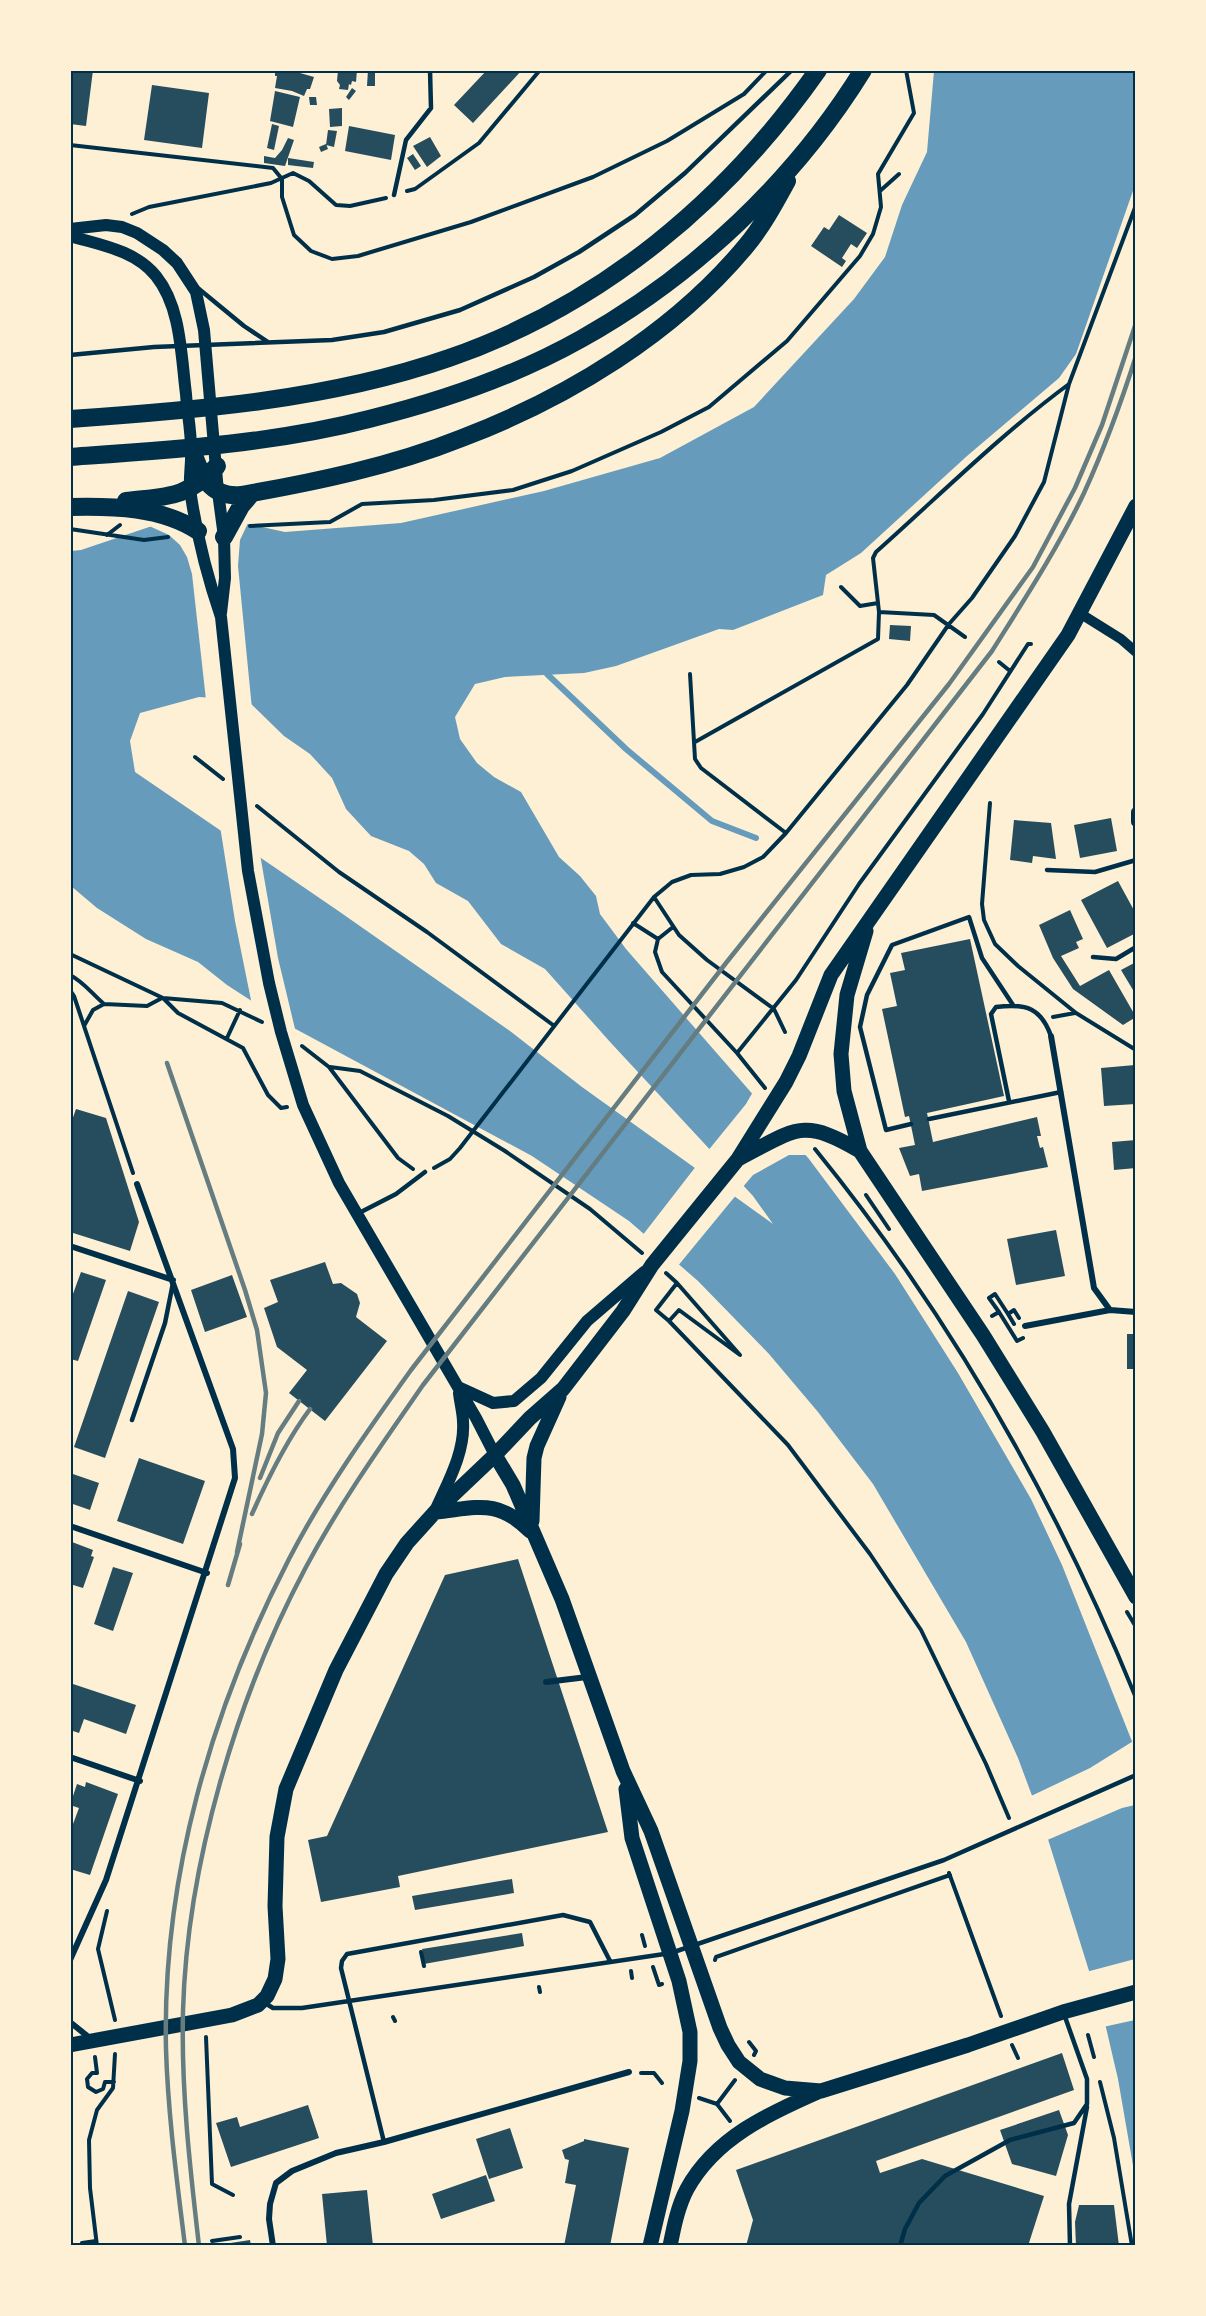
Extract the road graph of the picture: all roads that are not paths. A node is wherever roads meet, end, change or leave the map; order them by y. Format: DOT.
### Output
graph roads {
  1 [pos="430,70"];
  2 [pos="818,70"];
  3 [pos="863,70"];
  4 [pos="791,71"];
  5 [pos="798,161"];
  6 [pos="394,195"];
  7 [pos="70,229"];
  8 [pos="70,236"];
  9 [pos="189,278"];
  10 [pos="268,342"];
  11 [pos="180,346"];
  12 [pos="205,346"];
  13 [pos="70,355"];
  14 [pos="70,419"];
  15 [pos="192,449"];
  16 [pos="70,457"];
  17 [pos="204,478"];
  18 [pos="218,492"];
  19 [pos="252,494"];
  20 [pos="97,506"];
  21 [pos="1136,506"];
  22 [pos="70,507"];
  23 [pos="198,531"];
  24 [pos="224,537"];
  25 [pos="1081,614"];
  26 [pos="221,617"];
  27 [pos="1136,652"];
  28 [pos="1136,812"];
  29 [pos="1136,822"];
  30 [pos="1136,860"];
  31 [pos="1047,870"];
  32 [pos="869,919"];
  33 [pos="1136,947"];
  34 [pos="1093,957"];
  35 [pos="1013,1005"];
  36 [pos="1051,1036"];
  37 [pos="1061,1092"];
  38 [pos="1009,1101"];
  39 [pos="928,1119"];
  40 [pos="911,1124"];
  41 [pos="860,1151"];
  42 [pos="738,1160"];
  43 [pos="425,1172"];
  44 [pos="137,1184"];
  45 [pos="357,1214"];
  46 [pos="70,1246"];
  47 [pos="652,1262"];
  48 [pos="173,1280"];
  49 [pos="1110,1310"];
  50 [pos="1136,1312"];
  51 [pos="1024,1326"];
  52 [pos="458,1386"];
  53 [pos="563,1389"];
  54 [pos="132,1420"];
  55 [pos="495,1455"];
  56 [pos="435,1512"];
  57 [pos="70,1526"];
  58 [pos="532,1533"];
  59 [pos="207,1573"];
  60 [pos="1136,1597"];
  61 [pos="591,1677"];
  62 [pos="546,1682"];
  63 [pos="70,1757"];
  64 [pos="623,1771"];
  65 [pos="1136,1775"];
  66 [pos="140,1780"];
  67 [pos="693,1947"];
  68 [pos="670,1953"];
  69 [pos="70,1960"];
  70 [pos="610,1961"];
  71 [pos="1136,1992"];
  72 [pos="263,2001"];
  73 [pos="351,2001"];
  74 [pos="1063,2012"];
  75 [pos="70,2022"];
  76 [pos="94,2041"];
  77 [pos="73,2047"];
  78 [pos="629,2073"];
  79 [pos="820,2091"];
  80 [pos="1087,2104"];
  81 [pos="384,2142"];
  82 [pos="273,2246"];
  83 [pos="650,2246"];
  84 [pos="670,2246"];
  85 [pos="900,2246"];
  86 [pos="1070,2246"];
  1 -- 6 [label="lane"];
  2 -- 14 [label="highway"];
  3 -- 5 [label="highway"];
  4 -- 10 [label="lane"];
  5 -- 16 [label="highway"];
  5 -- 19 [label="highway"];
  7 -- 9 [label="main road"];
  8 -- 11 [label="main road"];
  9 -- 10 [label="lane"];
  9 -- 12 [label="main road"];
  10 -- 12 [label="lane"];
  11 -- 12 [label="lane"];
  11 -- 13 [label="lane"];
  11 -- 15 [label="main road"];
  12 -- 17 [label="main road"];
  15 -- 17 [label="highway"];
  17 -- 18 [label="highway"];
  17 -- 20 [label="highway"];
  17 -- 23 [label="main road"];
  18 -- 19 [label="highway"];
  18 -- 24 [label="main road"];
  19 -- 24 [label="highway"];
  20 -- 22 [label="highway"];
  20 -- 23 [label="highway"];
  21 -- 25 [label="main road"];
  23 -- 26 [label="main road"];
  24 -- 26 [label="main road"];
  25 -- 27 [label="street"];
  25 -- 32 [label="main road"];
  26 -- 45 [label="main road"];
  28 -- 29 [label="street"];
  30 -- 31 [label="lane"];
  32 -- 41 [label="main road"];
  32 -- 42 [label="main road"];
  33 -- 34 [label="lane"];
  35 -- 36 [label="lane"];
  35 -- 38 [label="lane"];
  35 -- 40 [label="lane"];
  36 -- 37 [label="street"];
  37 -- 38 [label="lane"];
  37 -- 49 [label="street"];
  38 -- 39 [label="lane"];
  41 -- 42 [label="main road"];
  41 -- 60 [label="main road"];
  42 -- 47 [label="main road"];
  43 -- 45 [label="lane"];
  44 -- 48 [label="street"];
  45 -- 52 [label="main road"];
  46 -- 48 [label="street"];
  47 -- 52 [label="main road"];
  47 -- 53 [label="main road"];
  48 -- 54 [label="lane"];
  48 -- 59 [label="street"];
  49 -- 50 [label="street"];
  49 -- 51 [label="street"];
  52 -- 55 [label="main road"];
  52 -- 56 [label="main road"];
  53 -- 55 [label="main road"];
  53 -- 58 [label="main road"];
  55 -- 56 [label="main road"];
  55 -- 58 [label="main road"];
  56 -- 58 [label="main road"];
  56 -- 72 [label="main road"];
  57 -- 59 [label="street"];
  58 -- 61 [label="main road"];
  59 -- 66 [label="street"];
  61 -- 62 [label="street"];
  61 -- 64 [label="main road"];
  63 -- 66 [label="street"];
  64 -- 67 [label="main road"];
  64 -- 68 [label="main road"];
  65 -- 67 [label="lane"];
  66 -- 69 [label="street"];
  67 -- 68 [label="lane"];
  67 -- 79 [label="main road"];
  68 -- 70 [label="lane"];
  68 -- 83 [label="main road"];
  70 -- 73 [label="lane"];
  70 -- 73 [label="lane"];
  71 -- 74 [label="main road"];
  72 -- 73 [label="lane"];
  72 -- 76 [label="main road"];
  73 -- 81 [label="lane"];
  74 -- 79 [label="main road"];
  74 -- 80 [label="lane"];
  75 -- 76 [label="street"];
  76 -- 77 [label="main road"];
  78 -- 81 [label="street"];
  79 -- 84 [label="main road"];
  80 -- 85 [label="lane"];
  80 -- 86 [label="lane"];
  81 -- 82 [label="street"];
}
